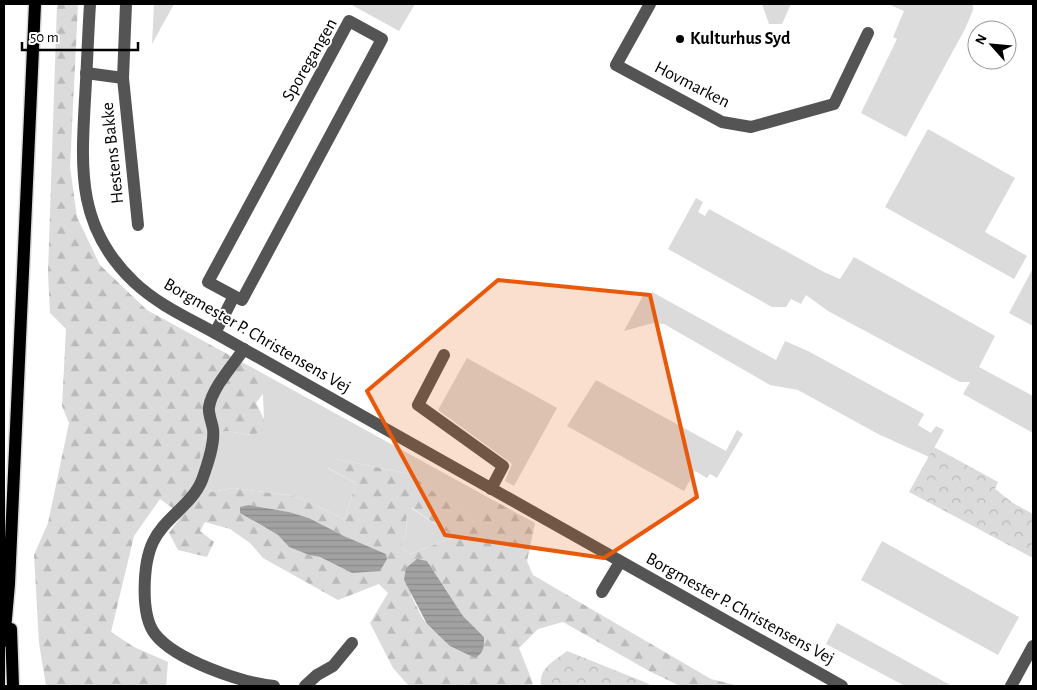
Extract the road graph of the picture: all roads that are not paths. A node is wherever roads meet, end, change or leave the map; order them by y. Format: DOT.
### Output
graph roads {
  1 [pos="35,4"];
  2 [pos="90,4"];
  3 [pos="126,4"];
  4 [pos="650,4"];
  5 [pos="868,33"];
  6 [pos="86,72"];
  7 [pos="123,78"];
  8 [pos="138,225"];
  9 [pos="234,296"];
  10 [pos="215,333"];
  11 [pos="244,349"];
  12 [pos="444,355"];
  13 [pos="491,489"];
  14 [pos="620,562"];
  15 [pos="10,584"];
  16 [pos="602,592"];
  17 [pos="4,610"];
  18 [pos="4,641"];
  19 [pos="352,643"];
  20 [pos="1033,646"];
  21 [pos="13,686"];
  22 [pos="274,686"];
  23 [pos="305,686"];
  24 [pos="842,686"];
  25 [pos="1011,686"];
  1 -- 15 [label="main road"];
  2 -- 6 [label="street, Borgmester P. Christensens Vej"];
  3 -- 7 [label="street, Hestens Bakke"];
  4 -- 5 [label="street, Hovmarken"];
  6 -- 7 [label="street, Hestens Bakke"];
  6 -- 10 [label="street, Borgmester P. Christensens Vej"];
  7 -- 8 [label="street, Hestens Bakke"];
  9 -- 9 [label="street, Sporegangen"];
  9 -- 10 [label="street, Sporegangen"];
  10 -- 11 [label="street, Borgmester P. Christensens Vej"];
  11 -- 13 [label="street, Borgmester P. Christensens Vej"];
  11 -- 22 [label="street"];
  12 -- 13 [label="street"];
  13 -- 14 [label="street, Borgmester P. Christensens Vej"];
  14 -- 16 [label="street, Borgmester P. Christensens Vej"];
  14 -- 24 [label="street, Borgmester P. Christensens Vej"];
  15 -- 17 [label="main road"];
  15 -- 18 [label="main road"];
  15 -- 21 [label="main road"];
  19 -- 23 [label="street"];
  20 -- 25 [label="street"];
}
